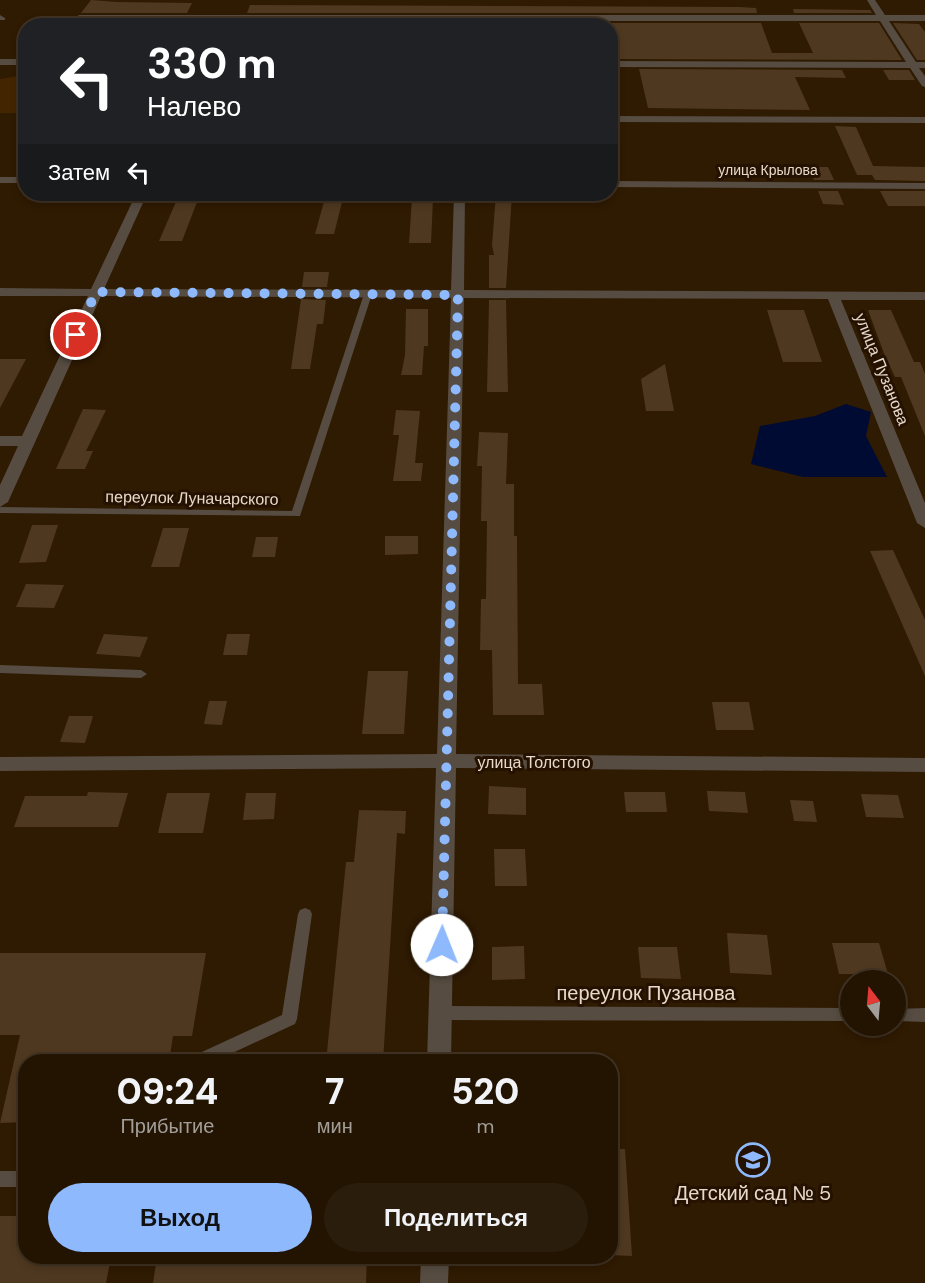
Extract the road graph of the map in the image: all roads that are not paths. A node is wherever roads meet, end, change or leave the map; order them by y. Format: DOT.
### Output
graph roads {
  1 [pos="871,0"];
  2 [pos="227,17"];
  3 [pos="464,17"];
  4 [pos="79,18"];
  5 [pos="881,18"];
  6 [pos="925,18"];
  7 [pos="0,62"];
  8 [pos="18,62"];
  9 [pos="618,64"];
  10 [pos="913,65"];
  11 [pos="925,65"];
  12 [pos="925,84"];
  13 [pos="618,119"];
  14 [pos="925,120"];
  15 [pos="0,180"];
  16 [pos="18,180"];
  17 [pos="618,184"];
  18 [pos="925,186"];
  19 [pos="138,201"];
  20 [pos="460,201"];
  21 [pos="0,292"];
  22 [pos="96,292"];
  23 [pos="368,294"];
  24 [pos="458,295"];
  25 [pos="833,295"];
  26 [pos="925,296"];
  27 [pos="0,441"];
  28 [pos="27,441"];
  29 [pos="0,502"];
  30 [pos="0,510"];
  31 [pos="925,523"];
  32 [pos="0,669"];
  33 [pos="141,674"];
  34 [pos="447,761"];
  35 [pos="0,764"];
  36 [pos="925,765"];
  37 [pos="305,914"];
  38 [pos="440,1013"];
  39 [pos="840,1015"];
  40 [pos="906,1015"];
  41 [pos="925,1016"];
  42 [pos="215,1054"];
  43 [pos="439,1054"];
  44 [pos="0,1179"];
  45 [pos="18,1179"];
  46 [pos="435,1264"];
  47 [pos="434,1283"];
  1 -- 5 [label="street"];
  2 -- 3 [label="street"];
  2 -- 4 [label="street"];
  3 -- 5 [label="street"];
  5 -- 6 [label="street"];
  5 -- 10 [label="street"];
  7 -- 8 [label="street"];
  9 -- 10 [label="street"];
  10 -- 11 [label="street"];
  10 -- 12 [label="street"];
  13 -- 14 [label="street"];
  15 -- 16 [label="street"];
  17 -- 18 [label="street, улица Крылова"];
  19 -- 22 [label="street"];
  20 -- 24 [label="street"];
  21 -- 22 [label="street"];
  22 -- 23 [label="street"];
  22 -- 28 [label="street"];
  23 -- 24 [label="street"];
  23 -- 30 [label="lane, переулок Луначарского"];
  24 -- 25 [label="street"];
  24 -- 34 [label="street"];
  25 -- 26 [label="street"];
  25 -- 31 [label="street, улица Пузанова"];
  27 -- 28 [label="street"];
  28 -- 29 [label="street"];
  32 -- 33 [label="lane"];
  34 -- 35 [label="street, улица Толстого"];
  34 -- 36 [label="street, улица Толстого"];
  34 -- 38 [label="street"];
  37 -- 42 [label="lane"];
  38 -- 39 [label="lane, переулок Пузанова"];
  38 -- 43 [label="street"];
  40 -- 41 [label="lane"];
  44 -- 45 [label="lane"];
  46 -- 47 [label="street"];
}
